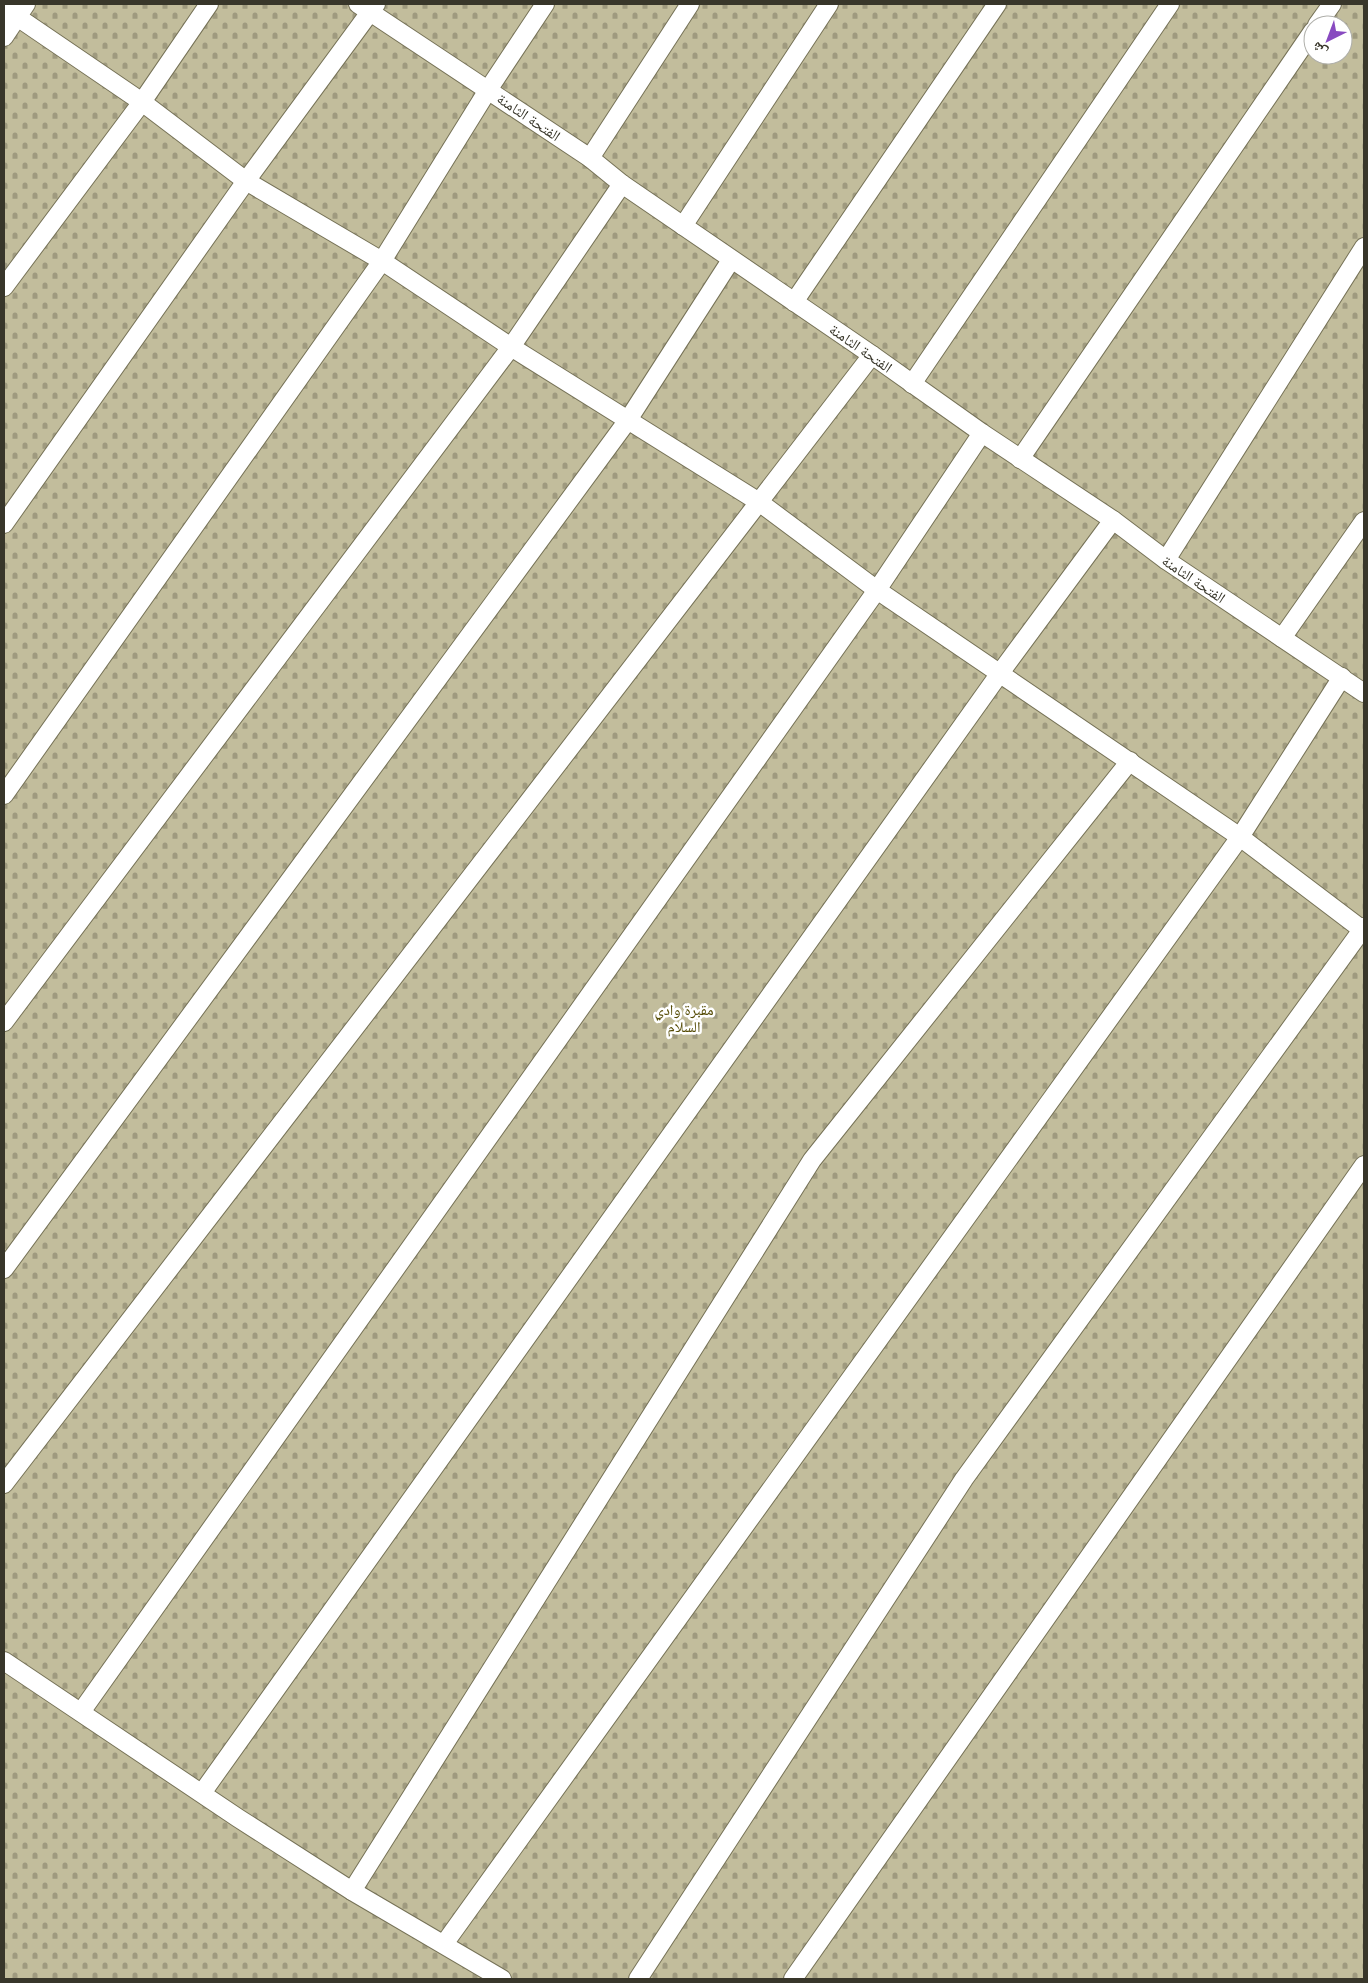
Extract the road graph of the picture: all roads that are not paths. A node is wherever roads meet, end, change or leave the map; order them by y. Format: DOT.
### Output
graph roads {
  1 [pos="209,4"];
  2 [pos="545,4"];
  3 [pos="690,4"];
  4 [pos="829,4"];
  5 [pos="998,4"];
  6 [pos="1170,4"];
  7 [pos="1332,4"];
  8 [pos="368,7"];
  9 [pos="16,10"];
  10 [pos="1324,15"];
  11 [pos="4,37"];
  12 [pos="1303,47"];
  13 [pos="488,90"];
  14 [pos="142,102"];
  15 [pos="590,158"];
  16 [pos="246,181"];
  17 [pos="622,184"];
  18 [pos="683,226"];
  19 [pos="1364,248"];
  20 [pos="731,260"];
  21 [pos="382,261"];
  22 [pos="4,287"];
  23 [pos="794,302"];
  24 [pos="511,346"];
  25 [pos="872,354"];
  26 [pos="912,384"];
  27 [pos="628,420"];
  28 [pos="982,433"];
  29 [pos="1020,458"];
  30 [pos="759,502"];
  31 [pos="1113,520"];
  32 [pos="1364,521"];
  33 [pos="4,524"];
  34 [pos="1166,560"];
  35 [pos="877,590"];
  36 [pos="1282,638"];
  37 [pos="1000,673"];
  38 [pos="1342,677"];
  39 [pos="1364,693"];
  40 [pos="1130,761"];
  41 [pos="4,796"];
  42 [pos="1240,837"];
  43 [pos="1364,929"];
  44 [pos="4,1022"];
  45 [pos="1364,1165"];
  46 [pos="4,1269"];
  47 [pos="4,1484"];
  48 [pos="4,1661"];
  49 [pos="81,1712"];
  50 [pos="202,1793"];
  51 [pos="352,1891"];
  52 [pos="444,1944"];
  53 [pos="502,1979"];
  54 [pos="638,1979"];
  55 [pos="794,1979"];
  1 -- 14 [label="lane"];
  2 -- 13 [label="lane"];
  3 -- 15 [label="lane"];
  4 -- 18 [label="lane"];
  5 -- 23 [label="lane"];
  6 -- 26 [label="lane"];
  7 -- 10 [label="lane"];
  8 -- 13 [label="lane, الفتحة الثامنة"];
  8 -- 16 [label="lane"];
  9 -- 11 [label="lane"];
  9 -- 14 [label="lane"];
  12 -- 29 [label="lane"];
  13 -- 15 [label="lane, الفتحة الثامنة"];
  13 -- 21 [label="lane"];
  14 -- 16 [label="lane"];
  14 -- 22 [label="lane"];
  15 -- 17 [label="lane, الفتحة الثامنة"];
  16 -- 21 [label="lane"];
  16 -- 33 [label="lane"];
  17 -- 18 [label="lane, الفتحة الثامنة"];
  17 -- 24 [label="lane"];
  18 -- 20 [label="lane, الفتحة الثامنة"];
  19 -- 34 [label="lane"];
  20 -- 23 [label="lane, الفتحة الثامنة"];
  20 -- 27 [label="lane"];
  21 -- 24 [label="lane"];
  21 -- 41 [label="lane"];
  23 -- 25 [label="lane, الفتحة الثامنة"];
  24 -- 27 [label="lane"];
  24 -- 44 [label="lane"];
  25 -- 26 [label="lane, الفتحة الثامنة"];
  25 -- 30 [label="lane"];
  26 -- 28 [label="lane, الفتحة الثامنة"];
  27 -- 30 [label="lane"];
  27 -- 46 [label="lane"];
  28 -- 29 [label="lane, الفتحة الثامنة"];
  28 -- 35 [label="lane"];
  29 -- 31 [label="lane, الفتحة الثامنة"];
  30 -- 35 [label="lane"];
  30 -- 47 [label="lane"];
  31 -- 34 [label="lane, الفتحة الثامنة"];
  31 -- 37 [label="lane"];
  32 -- 36 [label="lane"];
  34 -- 36 [label="lane, الفتحة الثامنة"];
  35 -- 37 [label="lane"];
  35 -- 49 [label="lane"];
  36 -- 38 [label="lane, الفتحة الثامنة"];
  37 -- 40 [label="lane"];
  37 -- 50 [label="lane"];
  38 -- 39 [label="lane, الفتحة الثامنة"];
  38 -- 42 [label="lane"];
  40 -- 42 [label="lane"];
  40 -- 51 [label="lane"];
  42 -- 43 [label="lane"];
  42 -- 52 [label="lane"];
  43 -- 54 [label="lane"];
  45 -- 55 [label="lane"];
  48 -- 49 [label="lane"];
  49 -- 50 [label="lane"];
  50 -- 51 [label="lane"];
  51 -- 52 [label="lane"];
  52 -- 53 [label="lane"];
}
